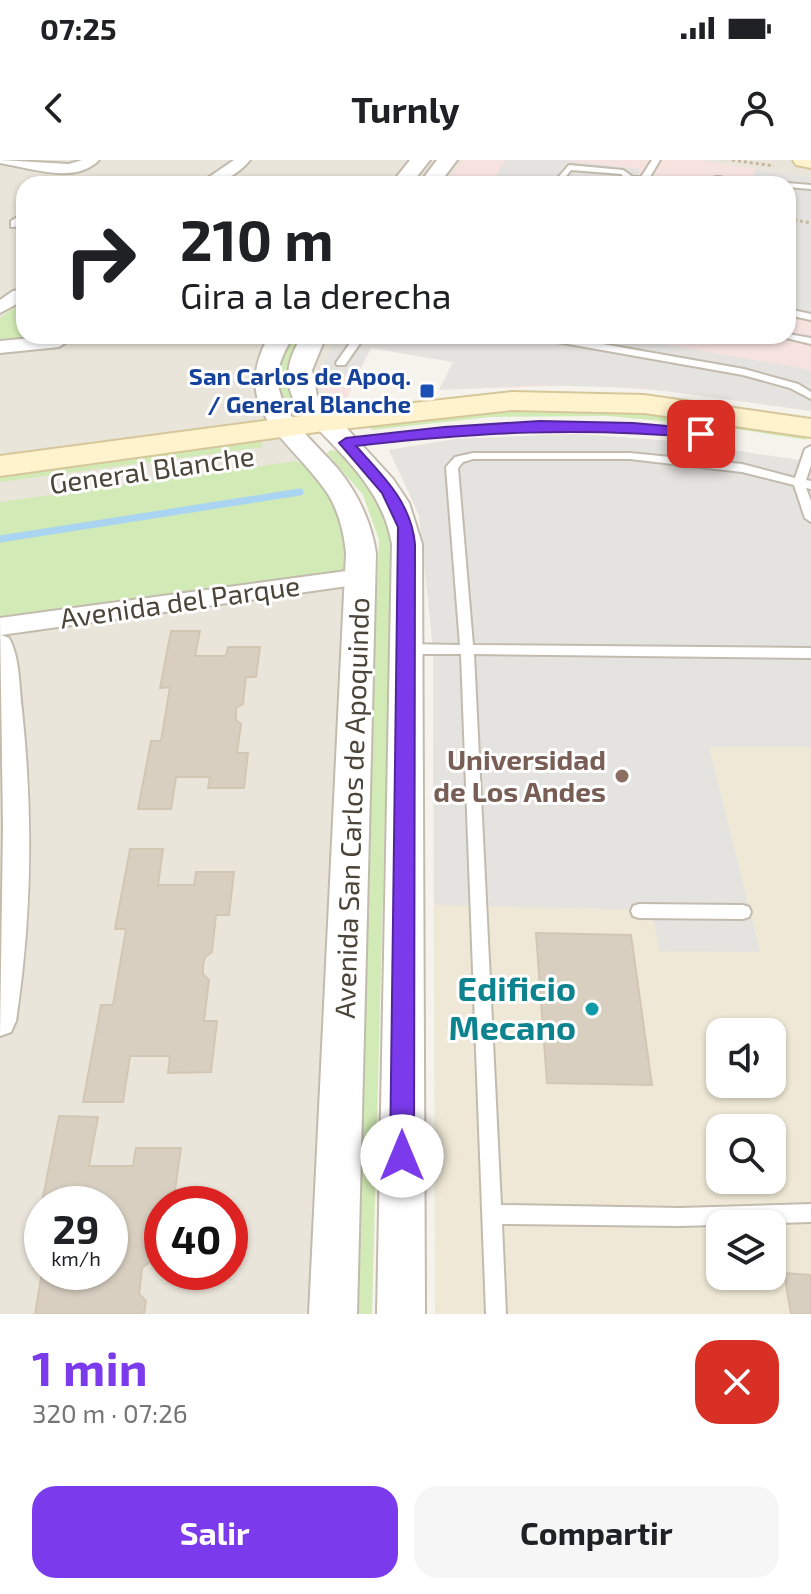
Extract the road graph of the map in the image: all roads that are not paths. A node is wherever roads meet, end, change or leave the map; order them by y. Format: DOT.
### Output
graph roads {
  1 [pos="5,160"];
  2 [pos="420,160"];
  3 [pos="804,160"];
  4 [pos="811,161"];
  5 [pos="86,164"];
  6 [pos="407,176"];
  7 [pos="562,176"];
  8 [pos="628,176"];
  9 [pos="30,344"];
  10 [pos="277,344"];
  11 [pos="310,344"];
  12 [pos="354,344"];
  13 [pos="585,344"];
  14 [pos="0,347"];
  15 [pos="341,363"];
  16 [pos="794,386"];
  17 [pos="811,389"];
  18 [pos="811,396"];
  19 [pos="324,422"];
  20 [pos="811,428"];
  21 [pos="295,438"];
  22 [pos="346,443"];
  23 [pos="811,449"];
  24 [pos="0,466"];
  25 [pos="805,484"];
  26 [pos="0,490"];
  27 [pos="811,518"];
  28 [pos="361,577"];
  29 [pos="0,627"];
  30 [pos="0,644"];
  31 [pos="467,648"];
  32 [pos="406,649"];
  33 [pos="811,653"];
  34 [pos="639,911"];
  35 [pos="743,912"];
  36 [pos="0,1021"];
  37 [pos="811,1213"];
  38 [pos="492,1214"];
  39 [pos="333,1314"];
  40 [pos="401,1314"];
  41 [pos="496,1314"];
  1 -- 5 [label="street"];
  2 -- 6 [label="street"];
  3 -- 4 [label="main road"];
  7 -- 8 [label="lane"];
  9 -- 14 [label="street"];
  10 -- 21 [label="street, Avenida San Carlos de Apoquindo"];
  11 -- 19 [label="street, Avenida San Carlos de Apoquindo"];
  12 -- 15 [label="lane"];
  13 -- 16 [label="lane"];
  16 -- 17 [label="lane"];
  16 -- 18 [label="lane"];
  19 -- 20 [label="main road"];
  19 -- 21 [label="main road"];
  19 -- 22 [label="street, Avenida San Carlos de Apoquindo"];
  21 -- 22 [label="main road"];
  21 -- 24 [label="main road, General Blanche"];
  21 -- 26 [label="main road, General Blanche"];
  21 -- 28 [label="street, Avenida San Carlos de Apoquindo"];
  22 -- 23 [label="main road"];
  22 -- 32 [label="street, Avenida San Carlos de Apoquindo"];
  23 -- 25 [label="lane"];
  25 -- 27 [label="lane"];
  25 -- 31 [label="lane"];
  28 -- 29 [label="street, Avenida del Parque"];
  28 -- 39 [label="street, Avenida San Carlos de Apoquindo"];
  30 -- 36 [label="street"];
  31 -- 32 [label="lane"];
  31 -- 33 [label="lane"];
  31 -- 38 [label="lane"];
  32 -- 40 [label="street, Avenida San Carlos de Apoquindo"];
  34 -- 35 [label="lane"];
  37 -- 38 [label="lane"];
  38 -- 41 [label="lane"];
}
